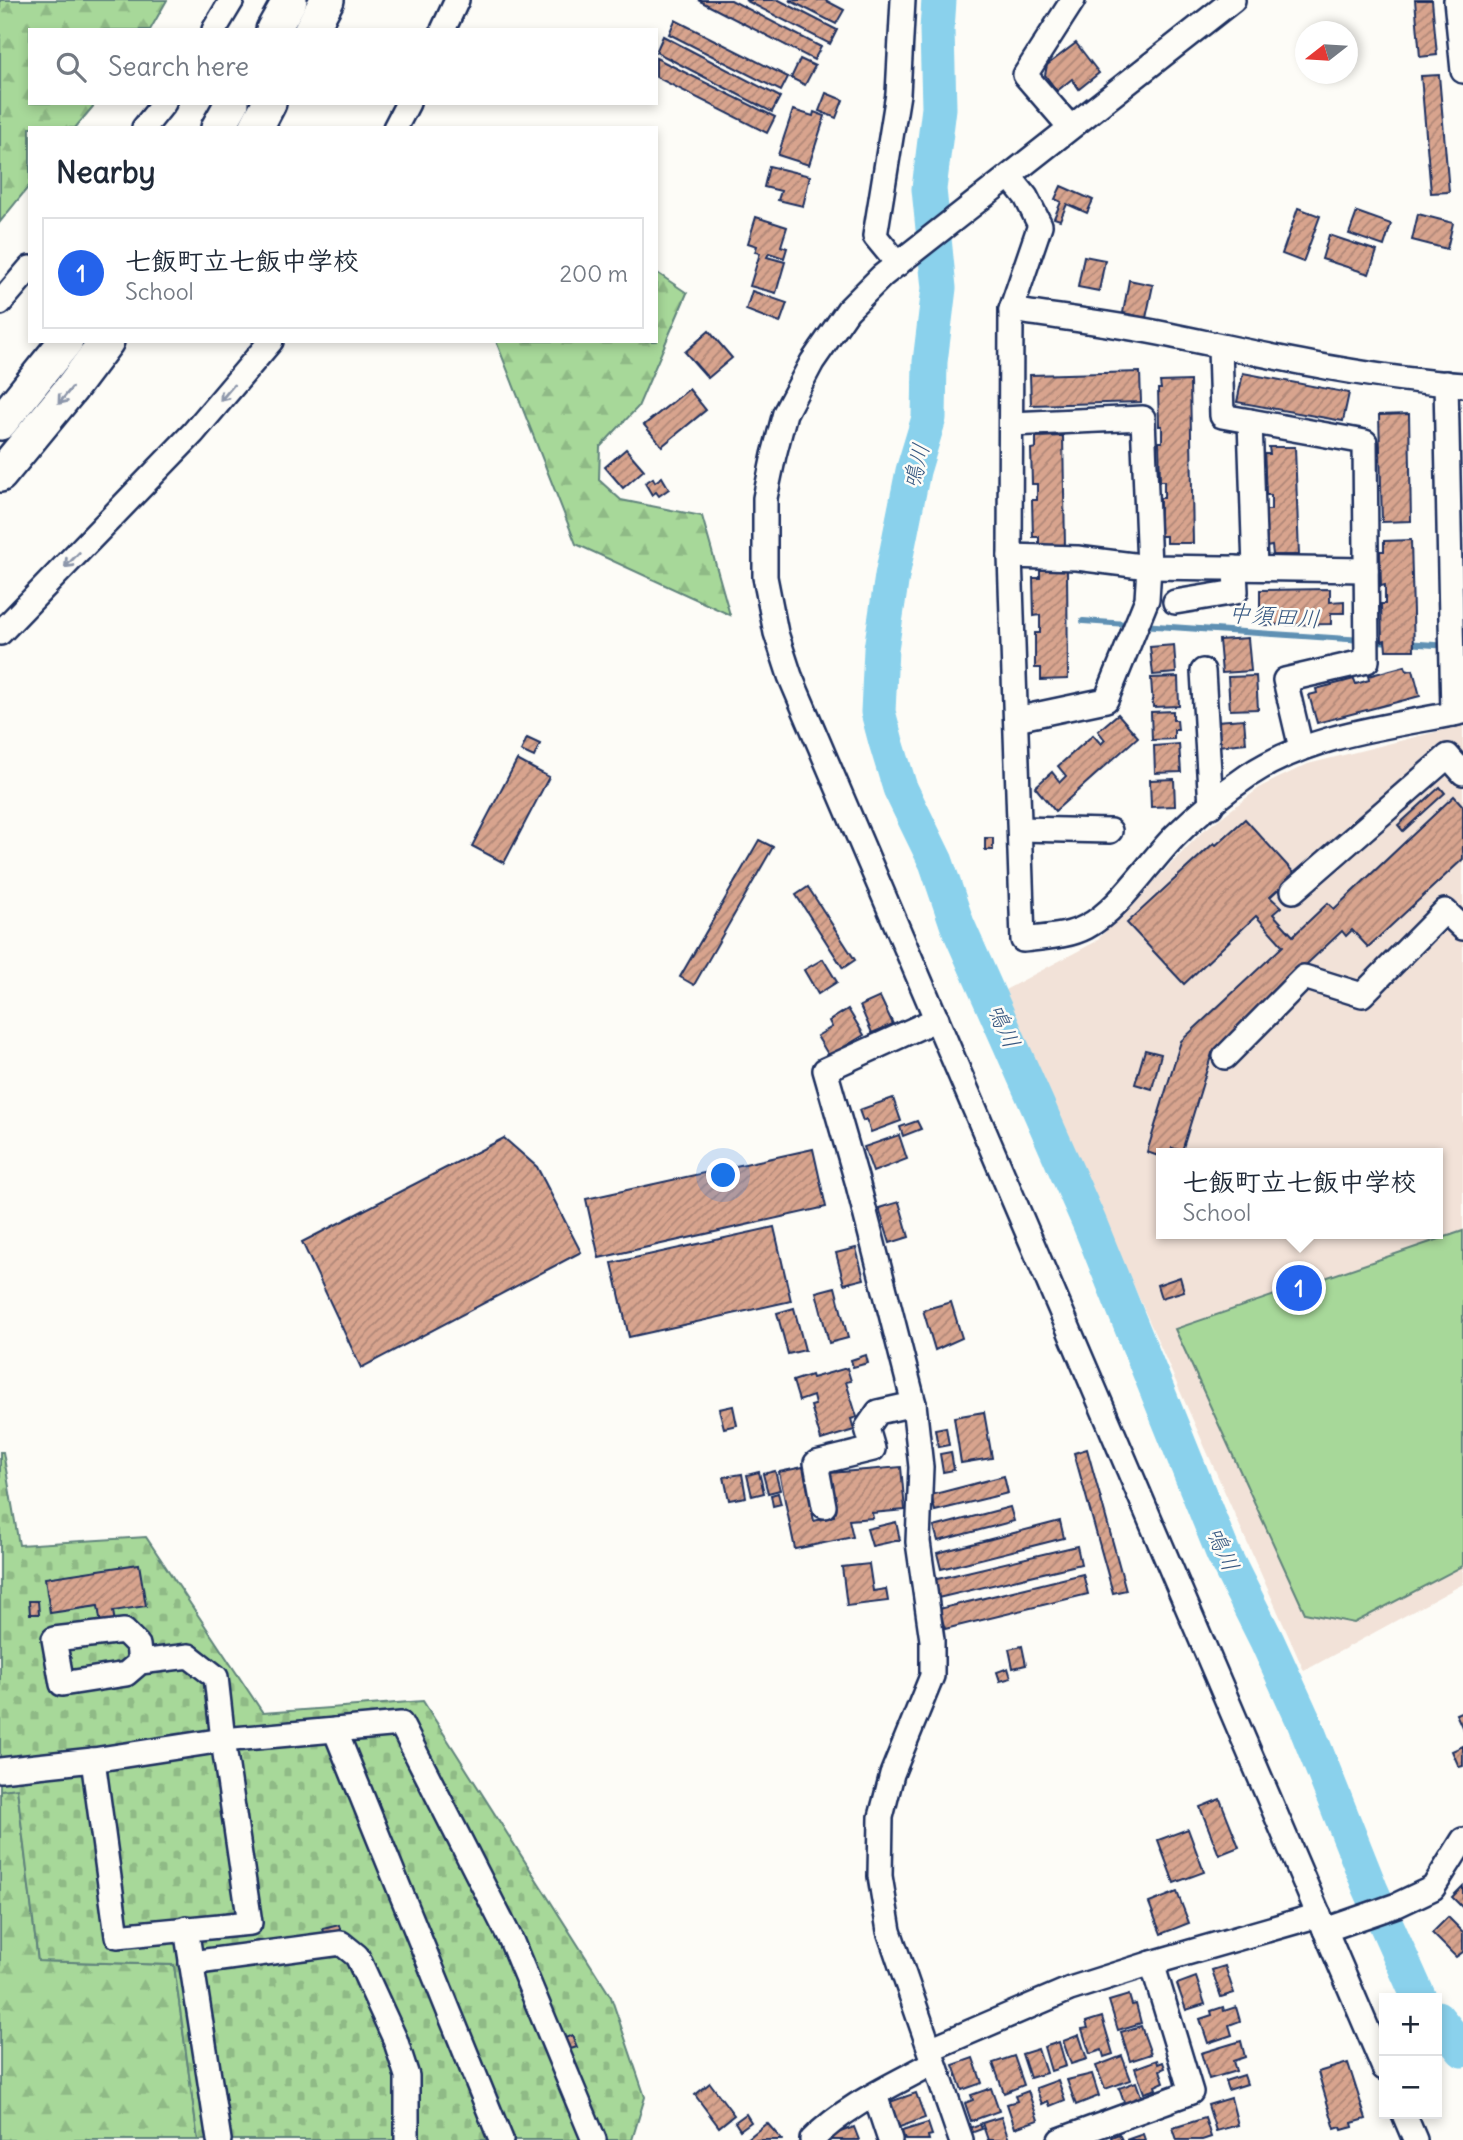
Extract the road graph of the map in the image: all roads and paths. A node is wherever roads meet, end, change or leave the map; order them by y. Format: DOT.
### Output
graph roads {
  1 [pos="232,0"];
  2 [pos="290,0"];
  3 [pos="327,0"];
  4 [pos="457,0"];
  5 [pos="903,0"];
  6 [pos="1073,0"];
  7 [pos="1233,0"];
  8 [pos="1456,0"];
  9 [pos="215,28"];
  10 [pos="274,28"];
  11 [pos="312,28"];
  12 [pos="444,28"];
  13 [pos="1463,71"];
  14 [pos="162,105"];
  15 [pos="231,105"];
  16 [pos="268,105"];
  17 [pos="407,105"];
  18 [pos="146,126"];
  19 [pos="219,126"];
  20 [pos="257,126"];
  21 [pos="397,126"];
  22 [pos="1070,127"];
  23 [pos="1010,177"];
  24 [pos="903,260"];
  25 [pos="28,270"];
  26 [pos="0,303"];
  27 [pos="1011,310"];
  28 [pos="64,343"];
  29 [pos="105,343"];
  30 [pos="269,343"];
  31 [pos="1220,347"];
  32 [pos="1454,384"];
  33 [pos="1251,421"];
  34 [pos="0,423"];
  35 [pos="1011,424"];
  36 [pos="0,475"];
  37 [pos="1010,556"];
  38 [pos="1150,567"];
  39 [pos="1188,568"];
  40 [pos="1245,568"];
  41 [pos="1366,570"];
  42 [pos="0,633"];
  43 [pos="1203,671"];
  44 [pos="1458,713"];
  45 [pos="1016,719"];
  46 [pos="1301,748"];
  47 [pos="1463,773"];
  48 [pos="1211,806"];
  49 [pos="1020,829"];
  50 [pos="1110,831"];
  51 [pos="1293,891"];
  52 [pos="1463,928"];
  53 [pos="937,1019"];
  54 [pos="1225,1056"];
  55 [pos="914,1404"];
  56 [pos="824,1506"];
  57 [pos="140,1662"];
  58 [pos="335,1730"];
  59 [pos="223,1740"];
  60 [pos="93,1760"];
  61 [pos="0,1770"];
  62 [pos="1463,1840"];
  63 [pos="1322,1923"];
  64 [pos="186,1928"];
  65 [pos="191,1963"];
  66 [pos="1152,1963"];
  67 [pos="931,2056"];
  68 [pos="1379,2056"];
  69 [pos="875,2095"];
  70 [pos="1406,2119"];
  71 [pos="219,2140"];
  72 [pos="407,2140"];
  73 [pos="501,2140"];
  74 [pos="594,2140"];
  75 [pos="812,2140"];
  76 [pos="890,2140"];
  77 [pos="961,2140"];
  78 [pos="1060,2140"];
  79 [pos="1416,2140"];
  1 -- 9 [label="street"];
  2 -- 10 [label="highway"];
  3 -- 11 [label="highway"];
  4 -- 12 [label="street"];
  5 -- 24 [label="street"];
  6 -- 22 [label="street"];
  7 -- 22 [label="street"];
  8 -- 13 [label="street"];
  14 -- 18 [label="street"];
  15 -- 19 [label="highway"];
  16 -- 20 [label="highway"];
  17 -- 21 [label="street"];
  22 -- 23 [label="street"];
  23 -- 24 [label="street"];
  23 -- 27 [label="street"];
  24 -- 53 [label="street"];
  25 -- 26 [label="street"];
  27 -- 31 [label="street"];
  27 -- 35 [label="street"];
  28 -- 34 [label="highway"];
  29 -- 36 [label="highway, one-way"];
  30 -- 42 [label="street, one-way"];
  31 -- 32 [label="street"];
  31 -- 33 [label="street"];
  32 -- 44 [label="street"];
  33 -- 40 [label="street"];
  33 -- 41 [label="street"];
  35 -- 37 [label="street"];
  35 -- 38 [label="street"];
  37 -- 38 [label="street"];
  37 -- 45 [label="street"];
  38 -- 39 [label="street"];
  38 -- 45 [label="street"];
  39 -- 40 [label="street"];
  39 -- 40 [label="street"];
  40 -- 41 [label="street"];
  41 -- 46 [label="street"];
  43 -- 48 [label="street"];
  44 -- 46 [label="street"];
  45 -- 49 [label="street"];
  46 -- 48 [label="street"];
  47 -- 51 [label="street"];
  48 -- 49 [label="street"];
  49 -- 50 [label="street"];
  52 -- 54 [label="street"];
  53 -- 55 [label="street"];
  53 -- 63 [label="street"];
  55 -- 56 [label="street"];
  55 -- 67 [label="street"];
  57 -- 59 [label="street"];
  58 -- 59 [label="street"];
  58 -- 73 [label="street"];
  58 -- 74 [label="street"];
  59 -- 60 [label="street"];
  59 -- 64 [label="street"];
  60 -- 61 [label="street"];
  60 -- 64 [label="street"];
  62 -- 63 [label="street"];
  63 -- 66 [label="street"];
  63 -- 68 [label="street"];
  64 -- 65 [label="street"];
  65 -- 71 [label="street"];
  65 -- 72 [label="street"];
  66 -- 67 [label="street"];
  66 -- 78 [label="street"];
  67 -- 69 [label="street"];
  67 -- 77 [label="street"];
  69 -- 75 [label="street"];
  69 -- 76 [label="street"];
  70 -- 79 [label="street"];
}
